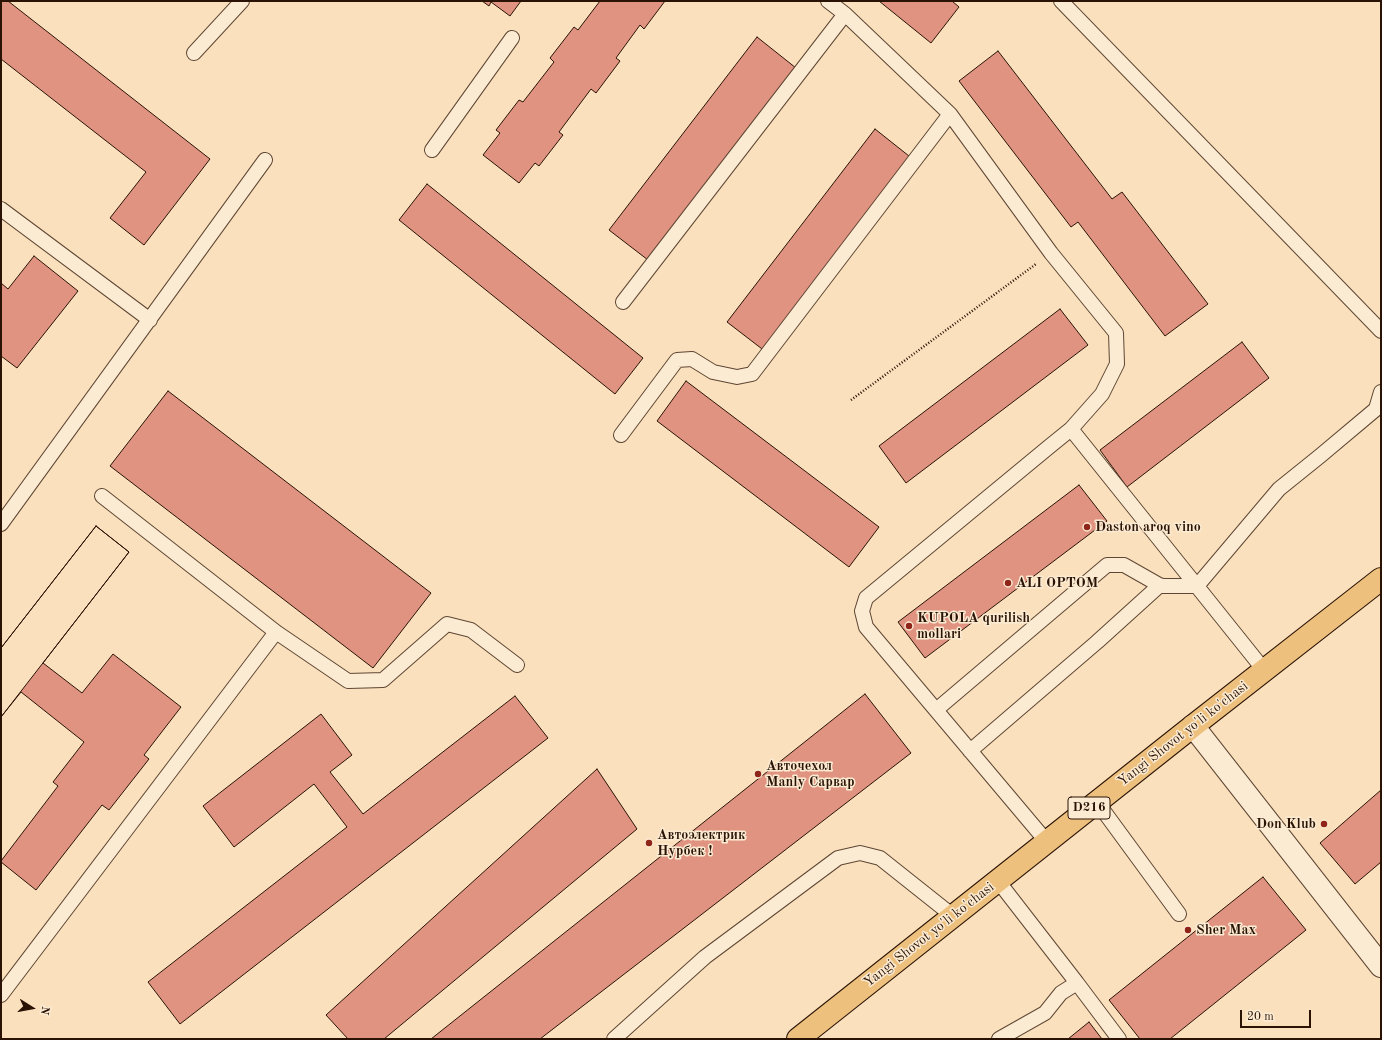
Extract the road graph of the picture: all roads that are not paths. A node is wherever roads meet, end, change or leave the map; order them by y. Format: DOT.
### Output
graph roads {
  1 [pos="242,1"];
  2 [pos="828,1"];
  3 [pos="1061,1"];
  4 [pos="846,14"];
  5 [pos="512,38"];
  6 [pos="194,53"];
  7 [pos="950,114"];
  8 [pos="432,150"];
  9 [pos="265,160"];
  10 [pos="1,209"];
  11 [pos="623,302"];
  12 [pos="150,320"];
  13 [pos="1381,331"];
  14 [pos="1381,392"];
  15 [pos="1071,429"];
  16 [pos="621,435"];
  17 [pos="102,496"];
  18 [pos="1,524"];
  19 [pos="1381,579"];
  20 [pos="1160,585"];
  21 [pos="1197,586"];
  22 [pos="276,632"];
  23 [pos="517,665"];
  24 [pos="1264,670"];
  25 [pos="936,710"];
  26 [pos="1193,726"];
  27 [pos="970,751"];
  28 [pos="1097,802"];
  29 [pos="1047,842"];
  30 [pos="998,881"];
  31 [pos="1179,914"];
  32 [pos="953,916"];
  33 [pos="1381,966"];
  34 [pos="1077,983"];
  35 [pos="1,995"];
  36 [pos="614,1039"];
  37 [pos="798,1039"];
  38 [pos="999,1039"];
  39 [pos="1119,1039"];
  1 -- 6 [label="lane"];
  2 -- 4 [label="lane"];
  3 -- 13 [label="lane"];
  4 -- 7 [label="lane"];
  4 -- 11 [label="lane"];
  5 -- 8 [label="lane"];
  7 -- 15 [label="lane"];
  7 -- 16 [label="lane"];
  9 -- 12 [label="lane"];
  10 -- 12 [label="lane"];
  12 -- 18 [label="lane"];
  14 -- 21 [label="lane"];
  15 -- 21 [label="lane"];
  15 -- 25 [label="lane"];
  17 -- 22 [label="lane"];
  19 -- 24 [label="main road, Yangi Shovot yo'li ko'chasi / D216"];
  20 -- 21 [label="lane"];
  20 -- 25 [label="lane"];
  20 -- 27 [label="lane"];
  21 -- 24 [label="lane"];
  22 -- 23 [label="lane"];
  22 -- 35 [label="lane"];
  24 -- 26 [label="main road, Yangi Shovot yo'li ko'chasi / D216"];
  25 -- 27 [label="lane"];
  26 -- 28 [label="main road, Yangi Shovot yo'li ko'chasi / D216"];
  26 -- 33 [label="street"];
  27 -- 29 [label="lane"];
  28 -- 29 [label="main road, Yangi Shovot yo'li ko'chasi / D216"];
  28 -- 31 [label="lane"];
  29 -- 30 [label="main road, Yangi Shovot yo'li ko'chasi / D216"];
  30 -- 32 [label="main road, Yangi Shovot yo'li ko'chasi / D216"];
  30 -- 34 [label="lane"];
  32 -- 36 [label="lane"];
  32 -- 37 [label="main road, Yangi Shovot yo'li ko'chasi / D216"];
  34 -- 38 [label="lane"];
  34 -- 39 [label="lane"];
}
